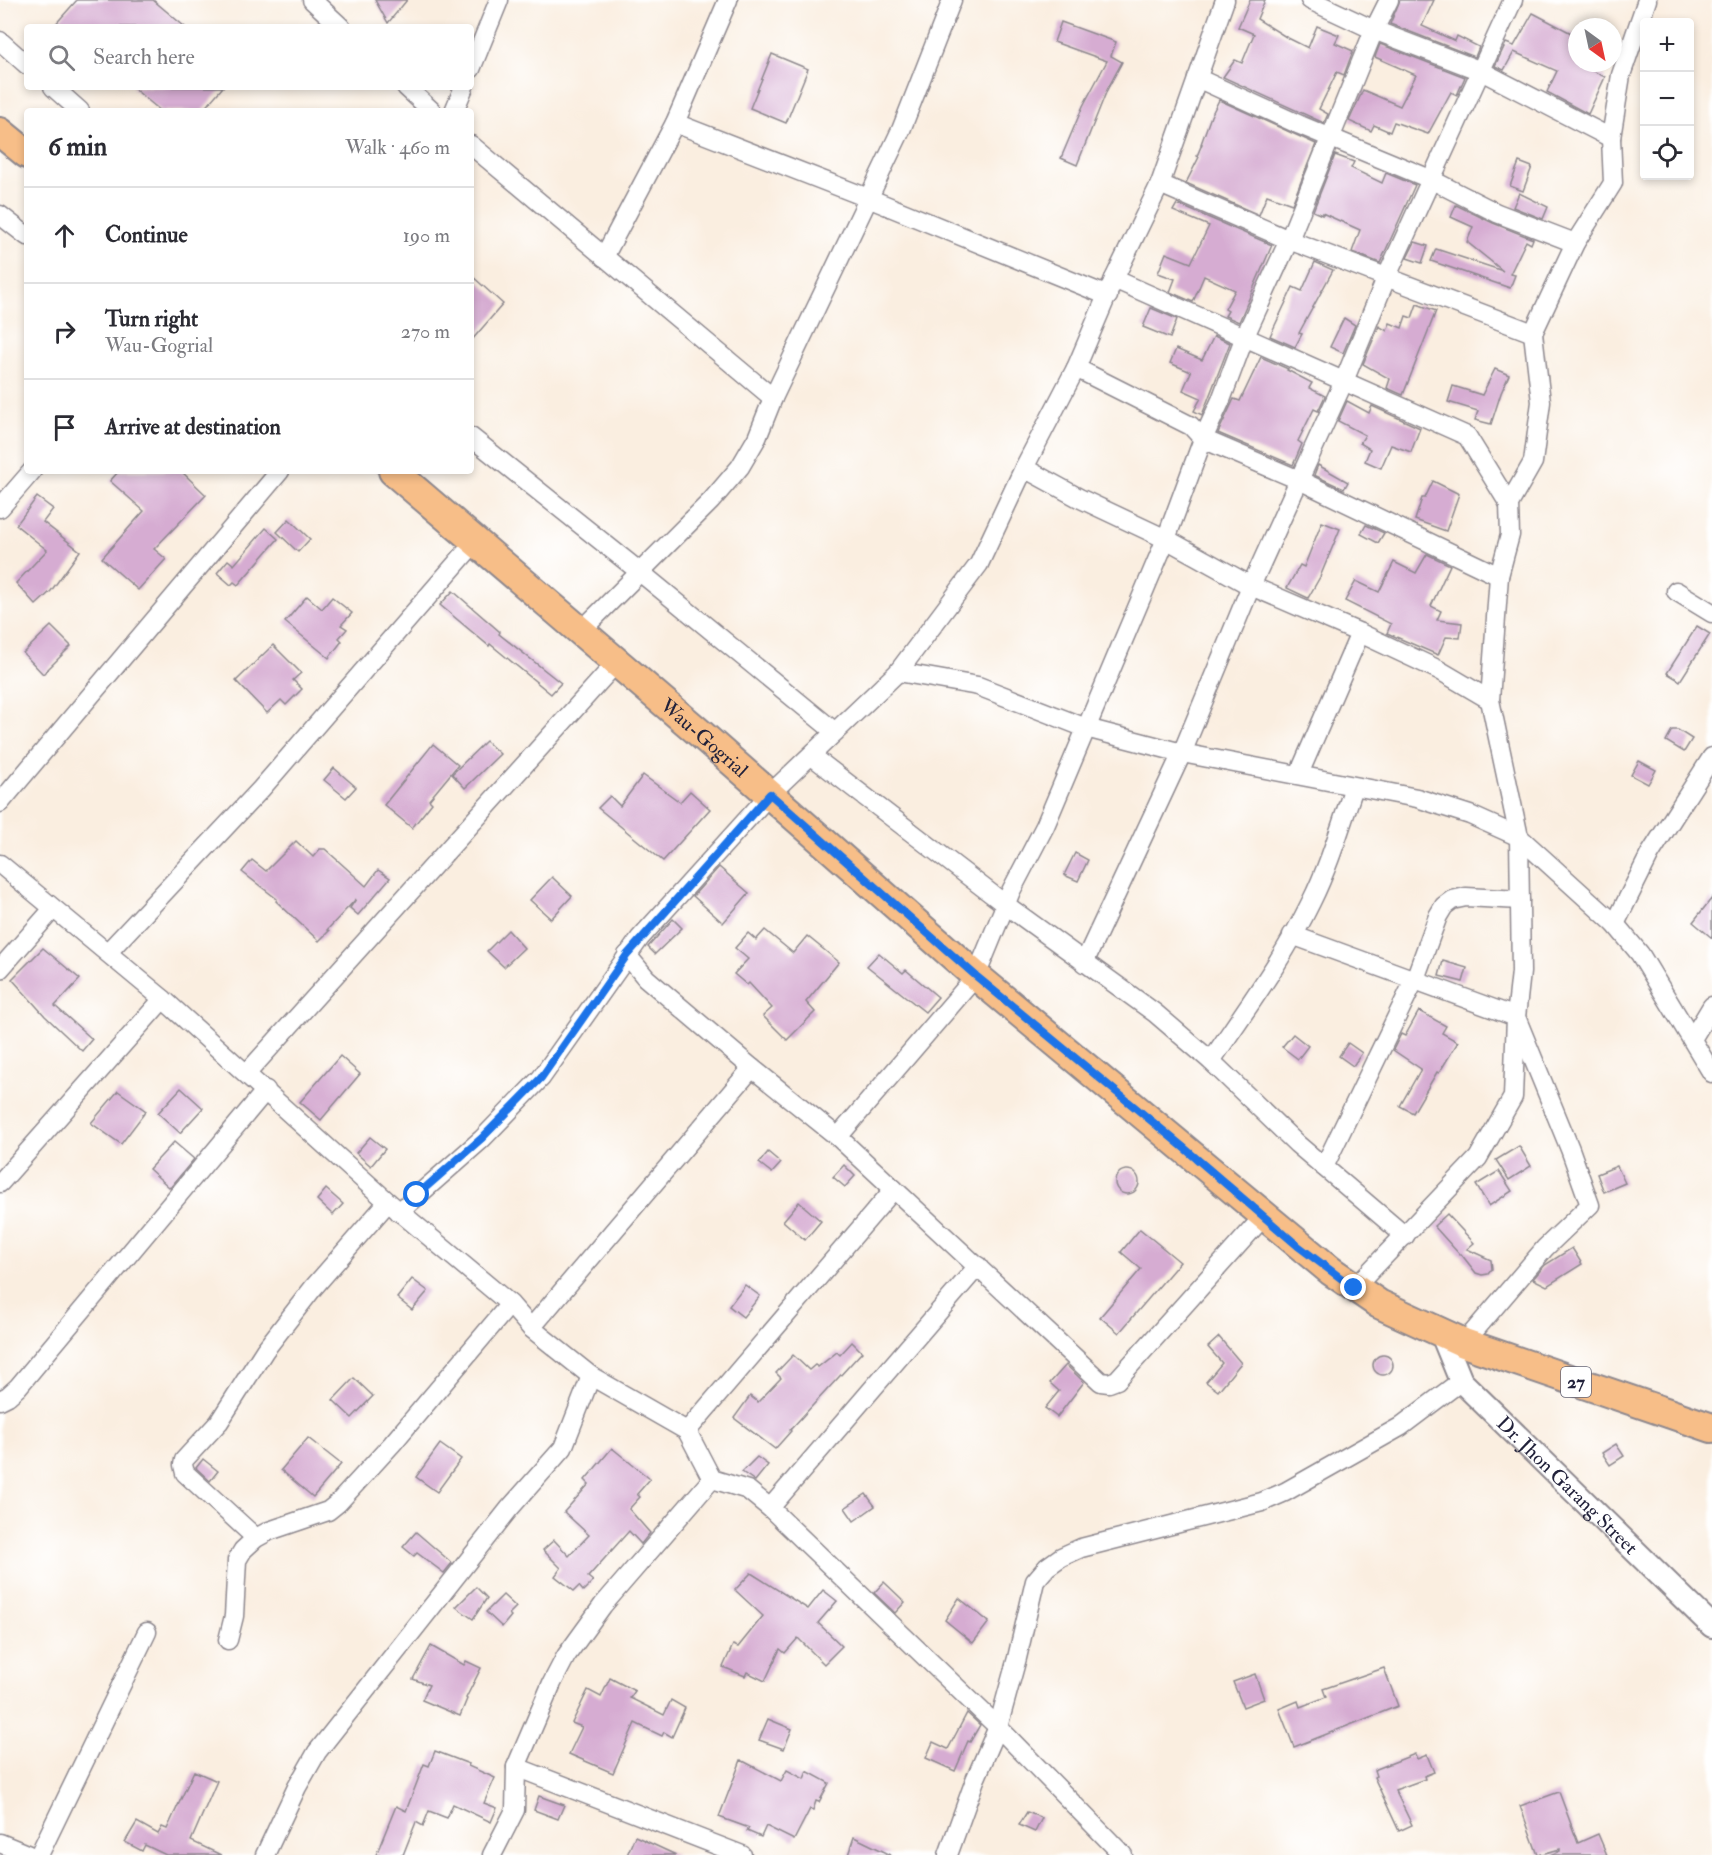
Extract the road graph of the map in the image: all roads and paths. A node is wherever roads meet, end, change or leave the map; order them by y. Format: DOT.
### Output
graph roads {
  1 [pos="312,0"];
  2 [pos="499,0"];
  3 [pos="728,0"];
  4 [pos="952,0"];
  5 [pos="1225,0"];
  6 [pos="1310,0"];
  7 [pos="1389,0"];
  8 [pos="1513,0"];
  9 [pos="1647,0"];
  10 [pos="338,24"];
  11 [pos="1374,30"];
  12 [pos="0,41"];
  13 [pos="24,62"];
  14 [pos="474,62"];
  15 [pos="1481,71"];
  16 [pos="1197,78"];
  17 [pos="56,90"];
  18 [pos="409,90"];
  19 [pos="463,90"];
  20 [pos="77,108"];
  21 [pos="429,108"];
  22 [pos="455,108"];
  23 [pos="675,123"];
  24 [pos="0,132"];
  25 [pos="1330,137"];
  26 [pos="1611,138"];
  27 [pos="474,148"];
  28 [pos="24,152"];
  29 [pos="1430,179"];
  30 [pos="1160,184"];
  31 [pos="868,198"];
  32 [pos="0,215"];
  33 [pos="24,234"];
  34 [pos="1289,240"];
  35 [pos="1575,243"];
  36 [pos="604,257"];
  37 [pos="1387,276"];
  38 [pos="1111,288"];
  39 [pos="1533,333"];
  40 [pos="1245,336"];
  41 [pos="1076,368"];
  42 [pos="1344,381"];
  43 [pos="773,398"];
  44 [pos="474,439"];
  45 [pos="1203,439"];
  46 [pos="1024,468"];
  47 [pos="29,474"];
  48 [pos="277,474"];
  49 [pos="397,474"];
  50 [pos="1299,480"];
  51 [pos="1509,504"];
  52 [pos="0,508"];
  53 [pos="1166,539"];
  54 [pos="476,542"];
  55 [pos="640,572"];
  56 [pos="1498,576"];
  57 [pos="1251,586"];
  58 [pos="1676,591"];
  59 [pos="1712,613"];
  60 [pos="580,632"];
  61 [pos="1360,633"];
  62 [pos="616,663"];
  63 [pos="898,672"];
  64 [pos="1490,700"];
  65 [pos="1086,728"];
  66 [pos="835,732"];
  67 [pos="1182,753"];
  68 [pos="812,756"];
  69 [pos="1712,757"];
  70 [pos="1299,774"];
  71 [pos="1354,787"];
  72 [pos="770,794"];
  73 [pos="0,803"];
  74 [pos="1519,837"];
  75 [pos="0,864"];
  76 [pos="1520,900"];
  77 [pos="1006,905"];
  78 [pos="53,909"];
  79 [pos="1615,924"];
  80 [pos="1292,935"];
  81 [pos="108,952"];
  82 [pos="627,955"];
  83 [pos="1084,963"];
  84 [pos="0,969"];
  85 [pos="976,976"];
  86 [pos="1415,979"];
  87 [pos="164,999"];
  88 [pos="1712,1006"];
  89 [pos="1516,1017"];
  90 [pos="1692,1039"];
  91 [pos="1211,1060"];
  92 [pos="752,1068"];
  93 [pos="1712,1073"];
  94 [pos="247,1074"];
  95 [pos="266,1090"];
  96 [pos="838,1137"];
  97 [pos="1324,1167"];
  98 [pos="0,1183"];
  99 [pos="894,1189"];
  100 [pos="393,1207"];
  101 [pos="1264,1216"];
  102 [pos="1405,1236"];
  103 [pos="978,1266"];
  104 [pos="1354,1288"];
  105 [pos="510,1304"];
  106 [pos="531,1328"];
  107 [pos="1453,1337"];
  108 [pos="591,1376"];
  109 [pos="1461,1381"];
  110 [pos="0,1400"];
  111 [pos="1712,1428"];
  112 [pos="687,1431"];
  113 [pos="711,1479"];
  114 [pos="770,1508"];
  115 [pos="256,1538"];
  116 [pos="1712,1626"];
  117 [pos="147,1632"];
  118 [pos="228,1640"];
  119 [pos="998,1727"];
  120 [pos="516,1767"];
  121 [pos="0,1843"];
  122 [pos="733,1854"];
  123 [pos="28,1855"];
  124 [pos="39,1855"];
  125 [pos="265,1855"];
  126 [pos="492,1855"];
  127 [pos="948,1855"];
  128 [pos="1123,1855"];
  1 -- 10 [label="street"];
  2 -- 14 [label="street"];
  3 -- 23 [label="street"];
  4 -- 31 [label="street"];
  5 -- 16 [label="street"];
  6 -- 11 [label="street"];
  7 -- 11 [label="street"];
  8 -- 15 [label="street"];
  9 -- 26 [label="street"];
  11 -- 15 [label="street"];
  11 -- 25 [label="street"];
  12 -- 13 [label="street"];
  15 -- 26 [label="street"];
  15 -- 29 [label="street"];
  16 -- 25 [label="street"];
  16 -- 30 [label="street"];
  17 -- 20 [label="street"];
  18 -- 21 [label="street"];
  19 -- 22 [label="street"];
  23 -- 31 [label="street"];
  23 -- 36 [label="street"];
  24 -- 28 [label="main road"];
  25 -- 29 [label="street"];
  25 -- 34 [label="street"];
  26 -- 35 [label="street"];
  27 -- 36 [label="street"];
  29 -- 35 [label="street"];
  29 -- 37 [label="street"];
  30 -- 34 [label="street"];
  30 -- 38 [label="street"];
  31 -- 38 [label="street"];
  31 -- 43 [label="street"];
  32 -- 33 [label="street"];
  34 -- 37 [label="street"];
  34 -- 40 [label="street"];
  35 -- 39 [label="street"];
  36 -- 43 [label="street"];
  37 -- 39 [label="street"];
  37 -- 42 [label="street"];
  38 -- 40 [label="street"];
  38 -- 41 [label="street"];
  39 -- 51 [label="street"];
  40 -- 42 [label="street"];
  40 -- 45 [label="street"];
  41 -- 45 [label="street"];
  41 -- 46 [label="street"];
  42 -- 50 [label="street"];
  42 -- 51 [label="street"];
  43 -- 55 [label="street"];
  44 -- 55 [label="street"];
  45 -- 50 [label="street"];
  45 -- 53 [label="street"];
  46 -- 53 [label="street"];
  46 -- 63 [label="street"];
  47 -- 52 [label="street"];
  48 -- 73 [label="street"];
  49 -- 54 [label="main road, Wau-Gogrial"];
  50 -- 56 [label="street"];
  50 -- 57 [label="street"];
  51 -- 56 [label="street"];
  53 -- 57 [label="street"];
  53 -- 65 [label="street"];
  54 -- 60 [label="main road, Wau-Gogrial"];
  54 -- 81 [label="street"];
  55 -- 60 [label="street"];
  55 -- 66 [label="street"];
  56 -- 64 [label="street"];
  57 -- 61 [label="street"];
  57 -- 67 [label="street"];
  58 -- 59 [label="street"];
  60 -- 62 [label="main road, Wau-Gogrial"];
  61 -- 64 [label="street"];
  61 -- 70 [label="street"];
  62 -- 72 [label="main road, Wau-Gogrial"];
  62 -- 94 [label="street"];
  63 -- 65 [label="street"];
  63 -- 66 [label="street"];
  64 -- 74 [label="street"];
  65 -- 67 [label="street"];
  65 -- 77 [label="street"];
  66 -- 68 [label="street"];
  67 -- 70 [label="street"];
  67 -- 83 [label="street"];
  68 -- 72 [label="street"];
  68 -- 77 [label="street"];
  69 -- 79 [label="street"];
  70 -- 71 [label="street"];
  71 -- 74 [label="street"];
  71 -- 80 [label="street"];
  72 -- 82 [label="street"];
  72 -- 85 [label="main road, Wau-Gogrial"];
  74 -- 76 [label="street"];
  74 -- 79 [label="street"];
  75 -- 78 [label="street"];
  76 -- 86 [label="street"];
  76 -- 89 [label="street"];
  77 -- 83 [label="street"];
  77 -- 85 [label="street"];
  78 -- 81 [label="street"];
  78 -- 84 [label="street"];
  79 -- 90 [label="street"];
  80 -- 86 [label="street"];
  80 -- 91 [label="street"];
  81 -- 87 [label="street"];
  82 -- 92 [label="street"];
  82 -- 100 [label="street"];
  83 -- 91 [label="street"];
  85 -- 96 [label="street"];
  85 -- 101 [label="main road, Wau-Gogrial"];
  86 -- 89 [label="street"];
  86 -- 97 [label="street"];
  87 -- 94 [label="street"];
  87 -- 98 [label="street"];
  88 -- 90 [label="street"];
  89 -- 102 [label="street"];
  89 -- 107 [label="street"];
  90 -- 93 [label="street"];
  91 -- 97 [label="street"];
  92 -- 96 [label="street"];
  92 -- 106 [label="street"];
  94 -- 95 [label="street"];
  95 -- 100 [label="street"];
  95 -- 110 [label="street"];
  96 -- 99 [label="street"];
  97 -- 102 [label="street"];
  99 -- 103 [label="street"];
  99 -- 112 [label="street"];
  100 -- 105 [label="street"];
  100 -- 115 [label="street"];
  101 -- 103 [label="street"];
  101 -- 104 [label="main road, Wau-Gogrial"];
  102 -- 104 [label="street"];
  103 -- 114 [label="street"];
  104 -- 107 [label="main road, Wau-Gogrial"];
  105 -- 106 [label="street"];
  105 -- 115 [label="street"];
  106 -- 108 [label="street"];
  107 -- 109 [label="street, Dr. Jhon Garang Street"];
  107 -- 111 [label="main road, 27"];
  108 -- 112 [label="street"];
  108 -- 125 [label="street"];
  109 -- 116 [label="street, Dr. Jhon Garang Street"];
  109 -- 119 [label="street"];
  112 -- 113 [label="street"];
  113 -- 114 [label="street"];
  113 -- 120 [label="street"];
  114 -- 119 [label="street"];
  115 -- 118 [label="street"];
  117 -- 124 [label="street"];
  119 -- 127 [label="street"];
  119 -- 128 [label="street"];
  120 -- 122 [label="street"];
  120 -- 126 [label="street"];
  121 -- 123 [label="street"];
}
